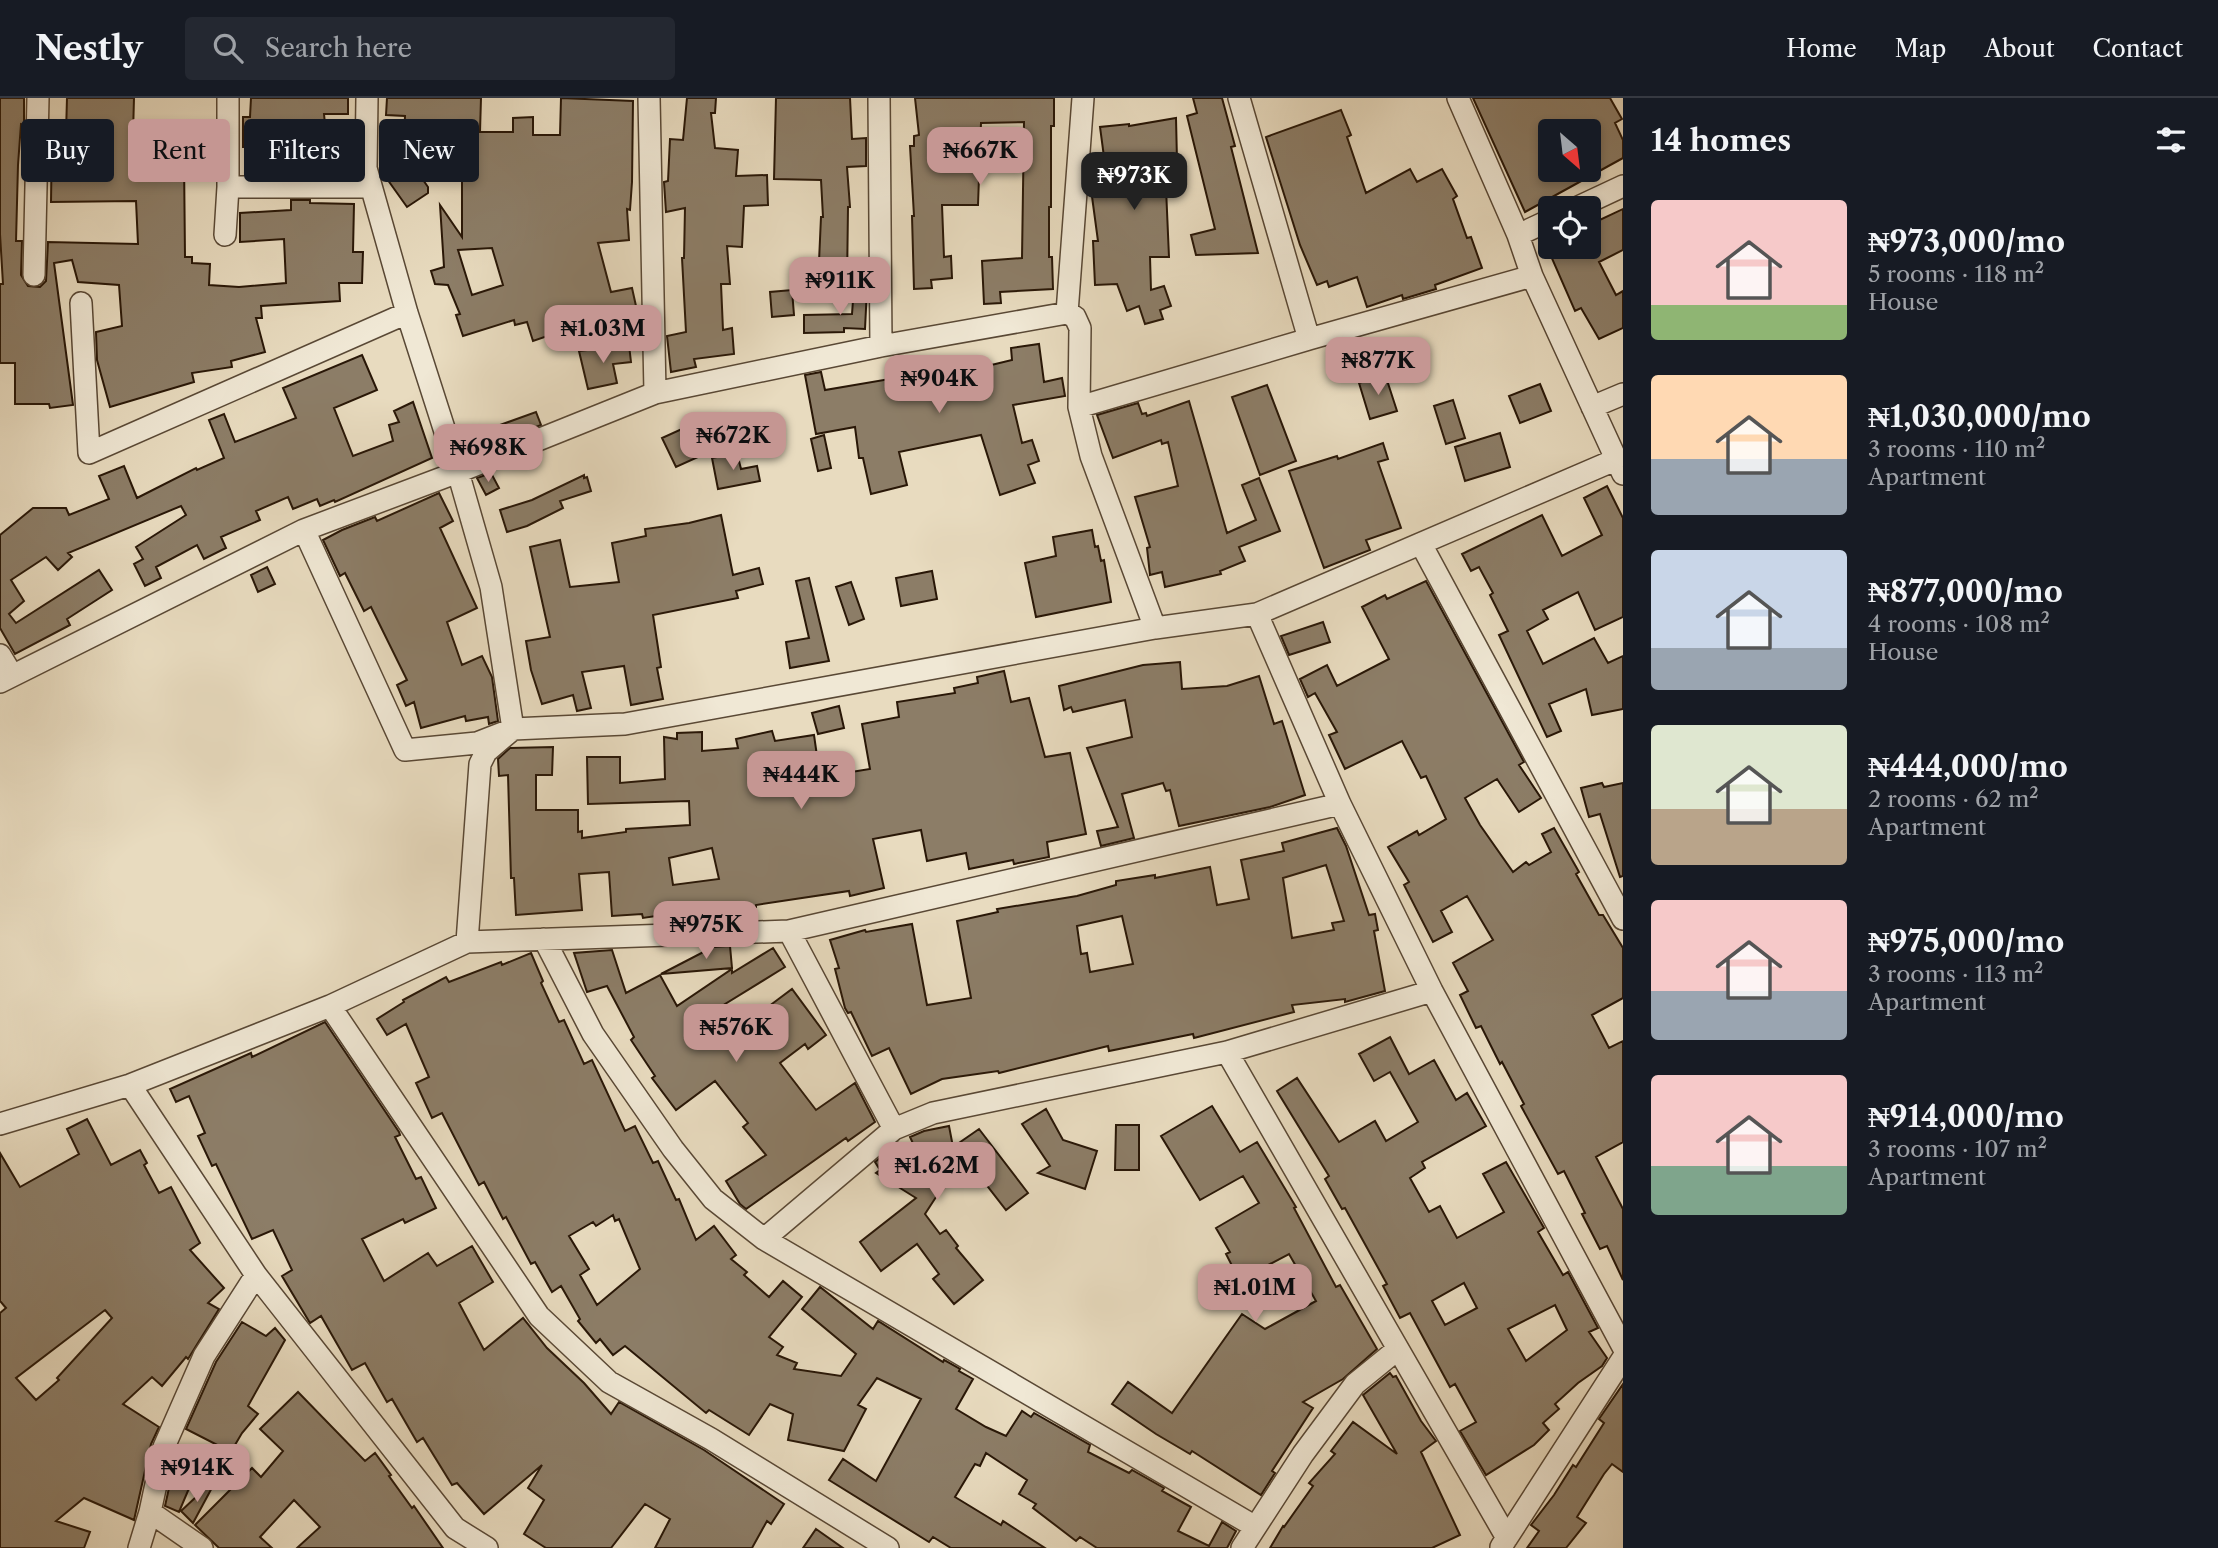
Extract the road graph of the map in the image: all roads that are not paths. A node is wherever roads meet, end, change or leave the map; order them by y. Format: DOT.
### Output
graph roads {
  1 [pos="38,98"];
  2 [pos="228,98"];
  3 [pos="367,98"];
  4 [pos="649,98"];
  5 [pos="879,98"];
  6 [pos="1083,98"];
  7 [pos="1238,98"];
  8 [pos="1458,98"];
  9 [pos="1623,186"];
  10 [pos="228,187"];
  11 [pos="370,187"];
  12 [pos="1601,196"];
  13 [pos="1538,226"];
  14 [pos="225,235"];
  15 [pos="1518,235"];
  16 [pos="34,275"];
  17 [pos="1532,276"];
  18 [pos="81,303"];
  19 [pos="407,313"];
  20 [pos="1067,313"];
  21 [pos="1308,339"];
  22 [pos="881,346"];
  23 [pos="655,393"];
  24 [pos="1623,394"];
  25 [pos="1079,407"];
  26 [pos="1592,407"];
  27 [pos="1619,467"];
  28 [pos="458,472"];
  29 [pos="304,530"];
  30 [pos="1421,544"];
  31 [pos="1257,614"];
  32 [pos="1154,628"];
  33 [pos="0,655"];
  34 [pos="6,678"];
  35 [pos="513,729"];
  36 [pos="1340,804"];
  37 [pos="1623,919"];
  38 [pos="789,931"];
  39 [pos="544,939"];
  40 [pos="467,942"];
  41 [pos="1432,991"];
  42 [pos="331,1006"];
  43 [pos="1227,1052"];
  44 [pos="130,1085"];
  45 [pos="0,1124"];
  46 [pos="894,1129"];
  47 [pos="764,1239"];
  48 [pos="256,1275"];
  49 [pos="1623,1347"];
  50 [pos="1398,1349"];
  51 [pos="1623,1358"];
  52 [pos="150,1512"];
  53 [pos="1254,1527"];
  54 [pos="1504,1543"];
  55 [pos="139,1548"];
  56 [pos="202,1548"];
  57 [pos="486,1548"];
  58 [pos="888,1548"];
  59 [pos="1242,1548"];
  1 -- 16 [label="street"];
  2 -- 10 [label="street"];
  3 -- 11 [label="street"];
  4 -- 23 [label="street"];
  5 -- 22 [label="street"];
  6 -- 20 [label="street"];
  7 -- 21 [label="street"];
  8 -- 15 [label="street"];
  9 -- 12 [label="street"];
  10 -- 11 [label="street"];
  10 -- 14 [label="street"];
  11 -- 19 [label="street"];
  13 -- 15 [label="street"];
  15 -- 17 [label="street"];
  17 -- 21 [label="street"];
  17 -- 26 [label="street"];
  18 -- 19 [label="street"];
  19 -- 28 [label="street"];
  20 -- 22 [label="street"];
  20 -- 25 [label="street"];
  21 -- 25 [label="street"];
  22 -- 23 [label="street"];
  23 -- 28 [label="street"];
  24 -- 26 [label="street"];
  25 -- 32 [label="street"];
  26 -- 27 [label="street"];
  27 -- 30 [label="street"];
  28 -- 29 [label="street"];
  28 -- 35 [label="street"];
  29 -- 34 [label="street"];
  29 -- 35 [label="street"];
  30 -- 31 [label="street"];
  30 -- 37 [label="street"];
  31 -- 32 [label="street"];
  31 -- 36 [label="street"];
  32 -- 35 [label="street"];
  33 -- 34 [label="street"];
  35 -- 40 [label="street"];
  36 -- 38 [label="street"];
  36 -- 41 [label="street"];
  38 -- 39 [label="street"];
  38 -- 46 [label="street"];
  39 -- 40 [label="street"];
  39 -- 47 [label="street"];
  40 -- 42 [label="street"];
  41 -- 43 [label="street"];
  41 -- 49 [label="street"];
  42 -- 44 [label="street"];
  42 -- 58 [label="street"];
  43 -- 46 [label="street"];
  43 -- 50 [label="street"];
  44 -- 45 [label="street"];
  44 -- 48 [label="street"];
  46 -- 47 [label="street"];
  47 -- 53 [label="street"];
  48 -- 52 [label="street"];
  48 -- 57 [label="street"];
  50 -- 53 [label="street"];
  50 -- 54 [label="street"];
  51 -- 54 [label="street"];
  52 -- 55 [label="street"];
  52 -- 56 [label="street"];
  53 -- 59 [label="street"];
}
